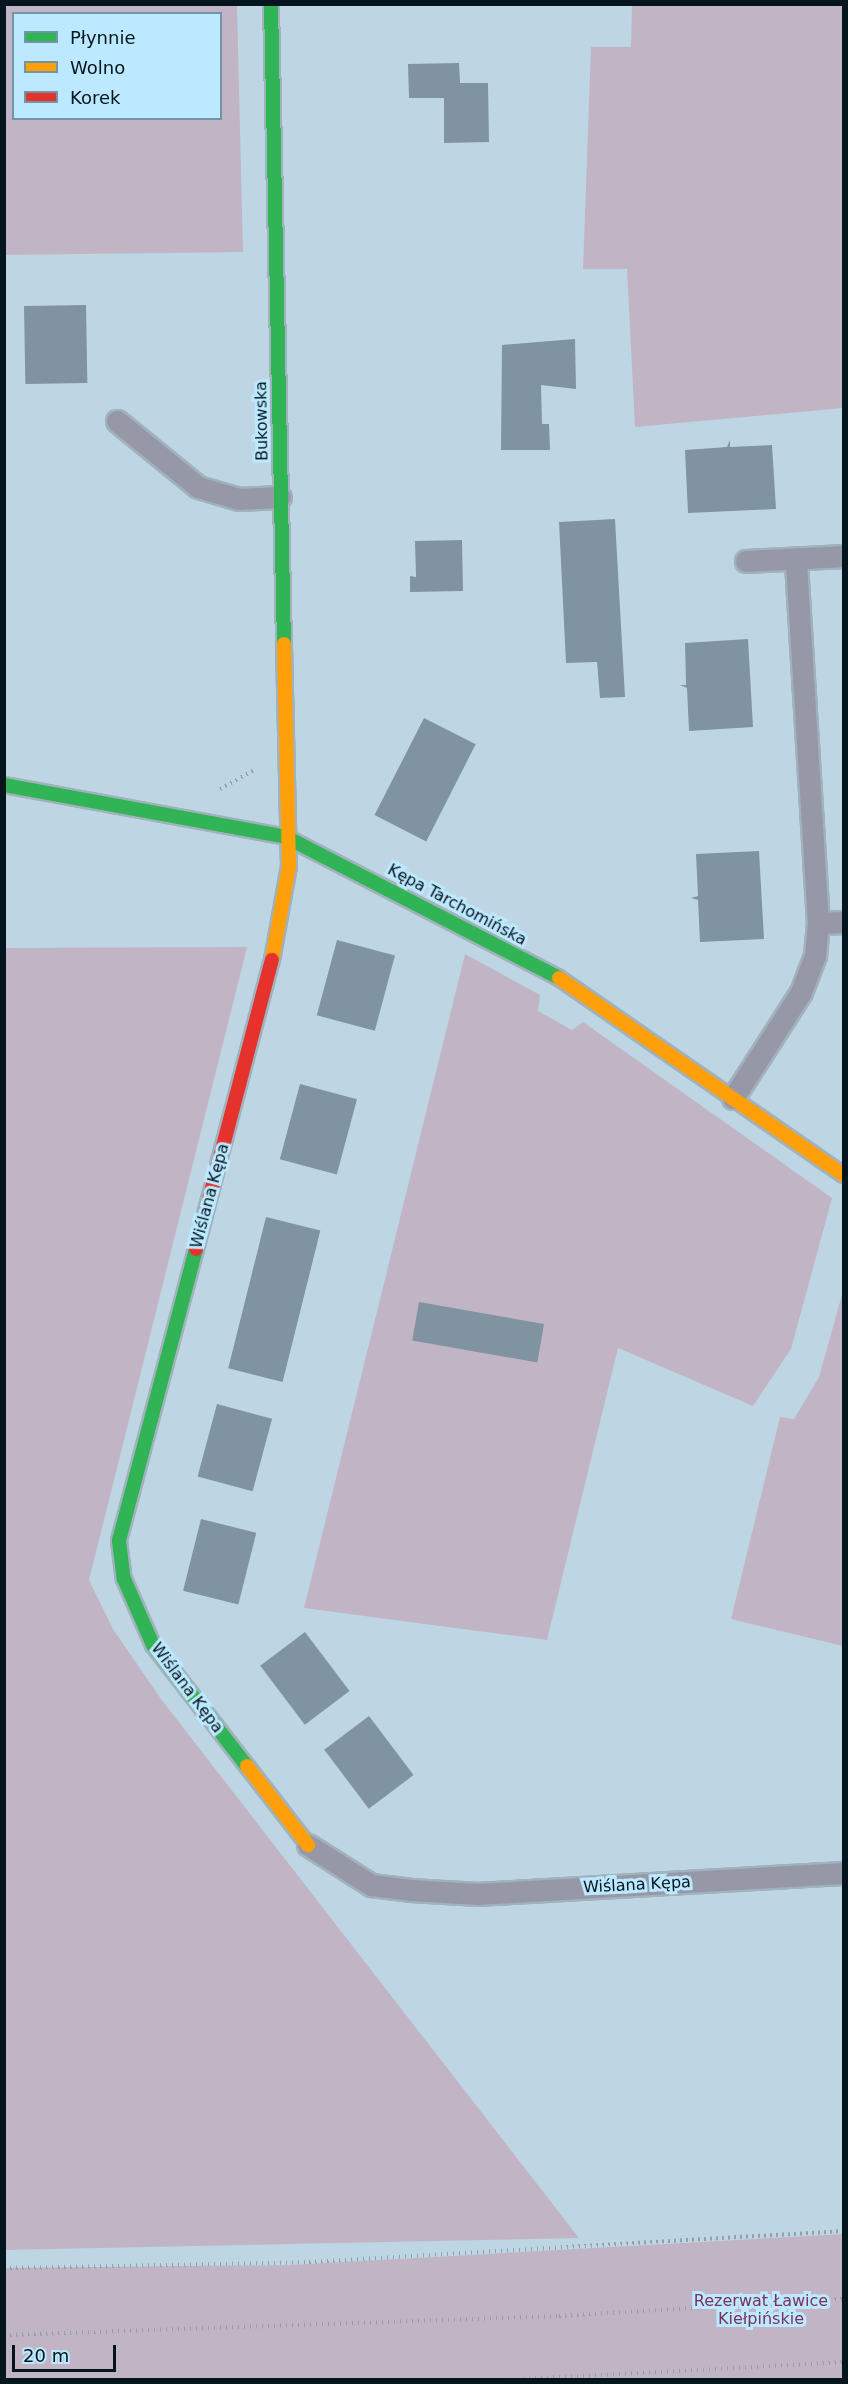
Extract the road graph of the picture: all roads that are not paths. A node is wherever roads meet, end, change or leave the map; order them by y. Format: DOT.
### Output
graph roads {
  1 [pos="271,4"];
  2 [pos="117,421"];
  3 [pos="280,497"];
  4 [pos="843,556"];
  5 [pos="796,559"];
  6 [pos="746,561"];
  7 [pos="4,785"];
  8 [pos="286,837"];
  9 [pos="843,922"];
  10 [pos="818,923"];
  11 [pos="733,1098"];
  12 [pos="843,1175"];
  13 [pos="308,1845"];
  14 [pos="843,1873"];
  1 -- 3 [label="street, Bukowska"];
  2 -- 3 [label="lane"];
  3 -- 8 [label="street, Bukowska"];
  4 -- 5 [label="lane"];
  5 -- 6 [label="lane"];
  5 -- 10 [label="lane"];
  7 -- 8 [label="street, Kępa Tarchomińska"];
  8 -- 11 [label="street, Kępa Tarchomińska"];
  8 -- 13 [label="street, Wiślana Kępa"];
  9 -- 10 [label="lane"];
  10 -- 11 [label="lane"];
  11 -- 12 [label="street, Kępa Tarchomińska"];
  13 -- 14 [label="lane, Wiślana Kępa"];
}
